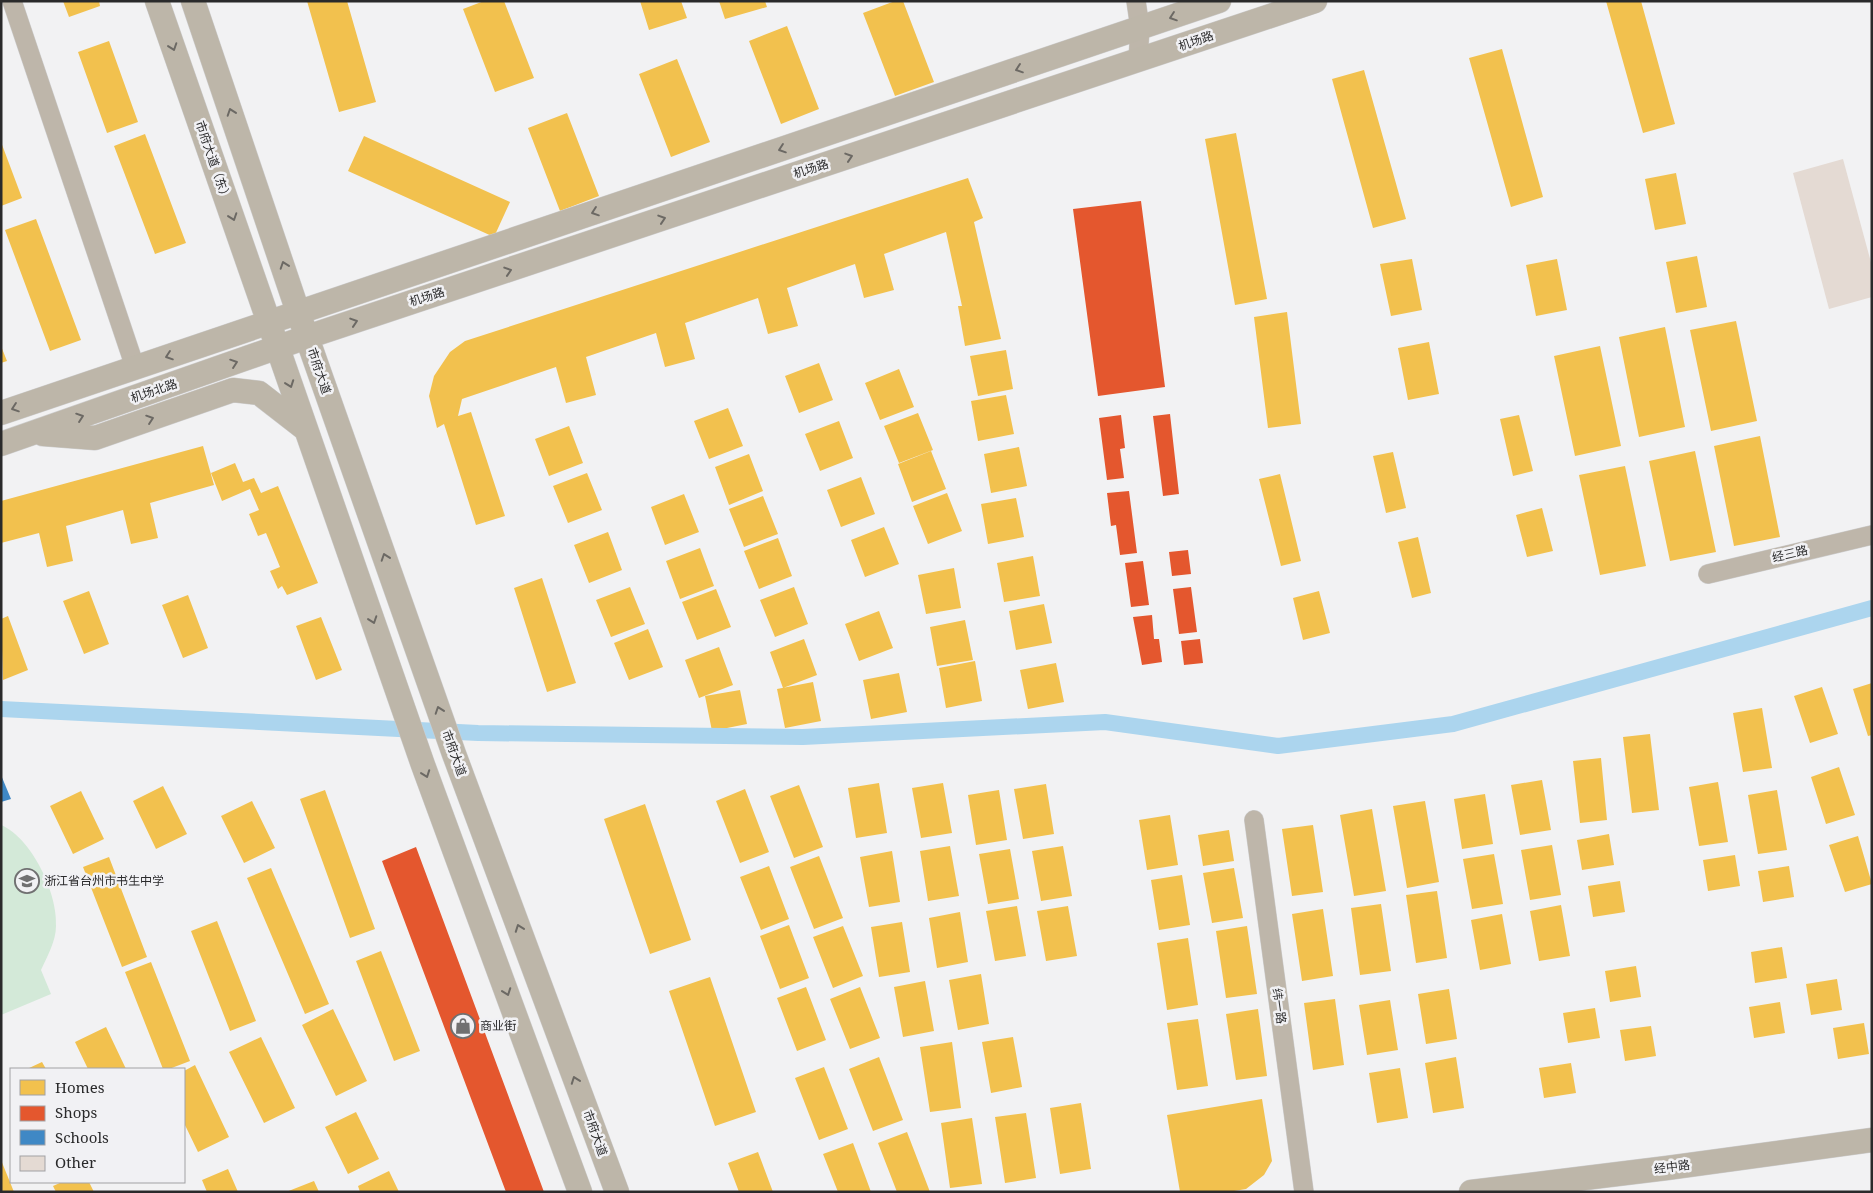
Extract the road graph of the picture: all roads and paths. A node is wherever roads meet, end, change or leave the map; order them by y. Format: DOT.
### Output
graph roads {
  1 [pos="12,1"];
  2 [pos="157,1"];
  3 [pos="193,1"];
  4 [pos="1136,1"];
  5 [pos="1219,1"];
  6 [pos="1315,1"];
  7 [pos="1140,28"];
  8 [pos="1138,61"];
  9 [pos="298,312"];
  10 [pos="270,322"];
  11 [pos="307,337"];
  12 [pos="277,348"];
  13 [pos="135,367"];
  14 [pos="1,413"];
  15 [pos="306,429"];
  16 [pos="34,433"];
  17 [pos="1,444"];
  18 [pos="1872,535"];
  19 [pos="1708,574"];
  20 [pos="1254,820"];
  21 [pos="1872,1140"];
  22 [pos="580,1192"];
  23 [pos="617,1192"];
  24 [pos="1304,1192"];
  25 [pos="1471,1192"];
  1 -- 13 [label="street"];
  2 -- 10 [label="main road, 市府大道（东）, one-way"];
  9 -- 3 [label="main road, one-way"];
  4 -- 7 [label="street"];
  5 -- 7 [label="main road, one-way"];
  6 -- 8 [label="main road, 机场路"];
  7 -- 8 [label="street"];
  7 -- 9 [label="main road, one-way"];
  11 -- 8 [label="main road, 机场路, one-way"];
  9 -- 10 [label="main road"];
  9 -- 11 [label="main road, 市府大道"];
  10 -- 12 [label="main road"];
  10 -- 13 [label="main road, one-way"];
  11 -- 12 [label="main road, 机场北路"];
  23 -- 11 [label="main road, 市府大道, one-way"];
  12 -- 15 [label="main road, one-way"];
  16 -- 12 [label="main road, 机场北路, one-way"];
  13 -- 14 [label="main road, one-way"];
  16 -- 15 [label="main road, one-way"];
  15 -- 22 [label="main road, one-way"];
  16 -- 17 [label="main road, 机场北路"];
  18 -- 19 [label="street, 经三路"];
  20 -- 24 [label="street, 纬一路"];
  21 -- 25 [label="main road, 经中路"];
}
